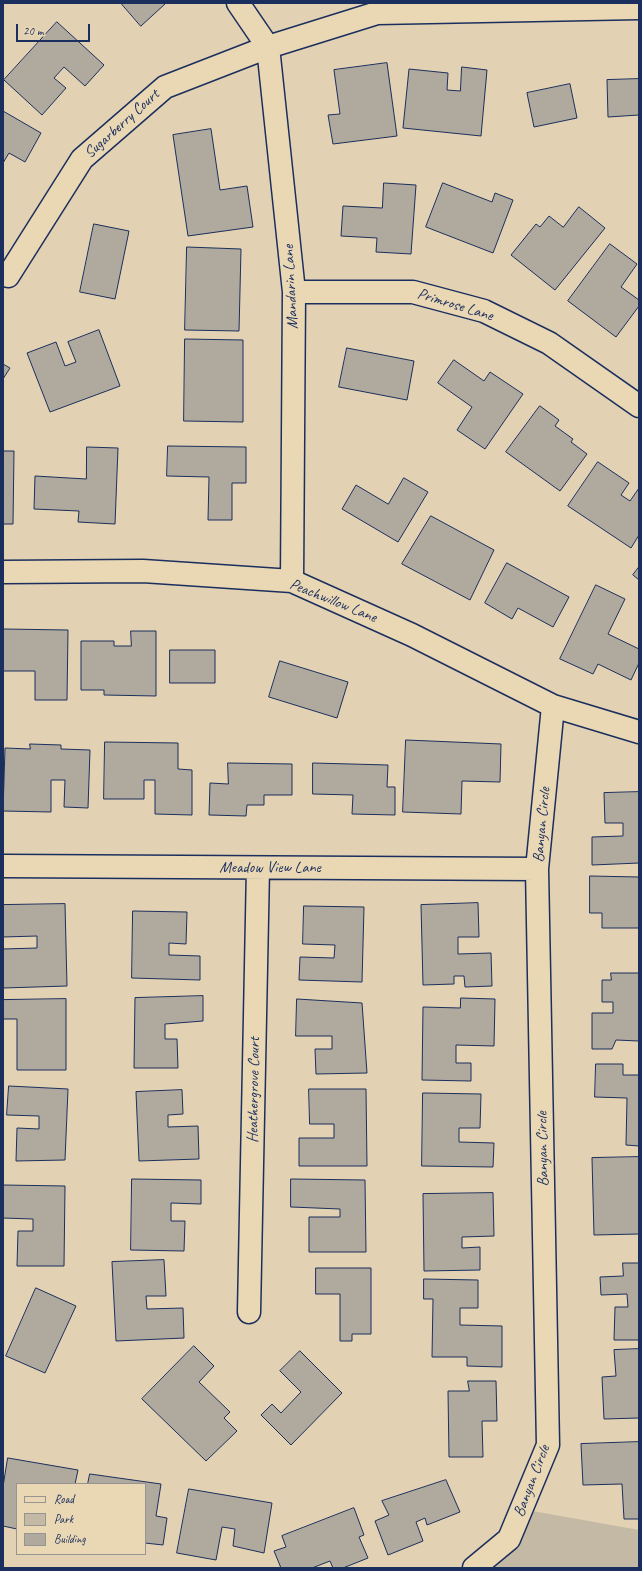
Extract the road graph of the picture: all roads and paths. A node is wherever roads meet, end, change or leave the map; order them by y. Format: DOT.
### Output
graph roads {
  1 [pos="238,3"];
  2 [pos="639,8"];
  3 [pos="268,47"];
  4 [pos="8,276"];
  5 [pos="294,292"];
  6 [pos="639,406"];
  7 [pos="3,572"];
  8 [pos="292,582"];
  9 [pos="553,706"];
  10 [pos="639,732"];
  11 [pos="3,866"];
  12 [pos="258,868"];
  13 [pos="538,869"];
  14 [pos="249,1312"];
  15 [pos="474,1568"];
  1 -- 3 [label="street, Mandarin Lane"];
  2 -- 3 [label="street, Sugarberry Court"];
  3 -- 4 [label="street, Sugarberry Court"];
  3 -- 5 [label="street, Mandarin Lane"];
  5 -- 6 [label="street, Primrose Lane"];
  5 -- 8 [label="street, Mandarin Lane"];
  7 -- 8 [label="street, Peachwillow Lane"];
  8 -- 9 [label="street, Peachwillow Lane"];
  9 -- 10 [label="street, Peachwillow Lane"];
  9 -- 13 [label="street, Banyan Circle"];
  11 -- 12 [label="street, Meadow View Lane"];
  12 -- 13 [label="street, Meadow View Lane"];
  12 -- 14 [label="street, Heathergrove Court"];
  13 -- 15 [label="street, Banyan Circle"];
}
